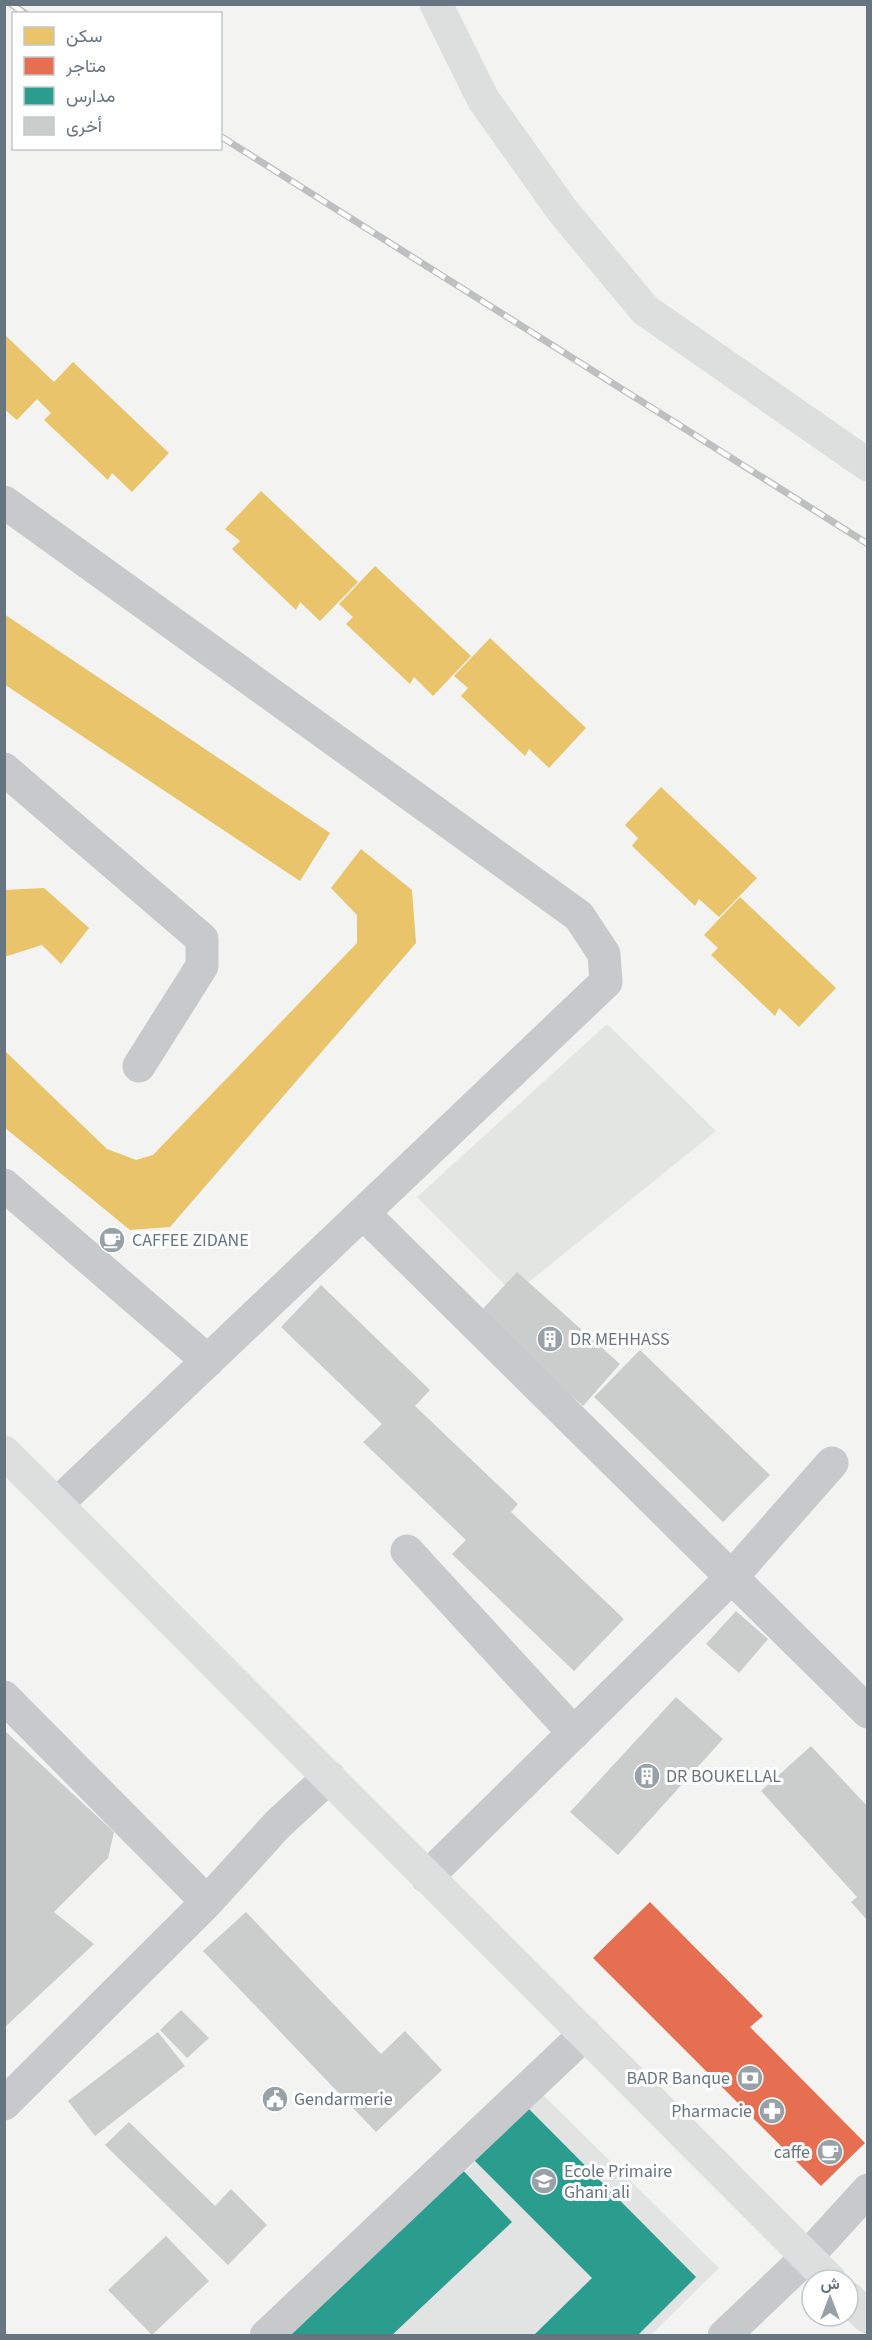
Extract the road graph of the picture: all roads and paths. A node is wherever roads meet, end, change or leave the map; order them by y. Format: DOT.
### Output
graph roads {
  1 [pos="436,4"];
  2 [pos="867,465"];
  3 [pos="4,502"];
  4 [pos="8,778"];
  5 [pos="139,1066"];
  6 [pos="4,1185"];
  7 [pos="364,1214"];
  8 [pos="208,1361"];
  9 [pos="4,1452"];
  10 [pos="832,1463"];
  11 [pos="57,1504"];
  12 [pos="407,1551"];
  13 [pos="730,1579"];
  14 [pos="4,1697"];
  15 [pos="867,1713"];
  16 [pos="574,1733"];
  17 [pos="329,1778"];
  18 [pos="427,1877"];
  19 [pos="207,1902"];
  20 [pos="585,2034"];
  21 [pos="4,2104"];
  22 [pos="867,2190"];
  23 [pos="807,2257"];
  24 [pos="818,2268"];
  25 [pos="266,2336"];
  26 [pos="724,2336"];
  1 -- 2 [label="main road"];
  3 -- 7 [label="street"];
  4 -- 5 [label="street"];
  6 -- 8 [label="street"];
  7 -- 8 [label="street"];
  7 -- 13 [label="street"];
  8 -- 11 [label="street"];
  9 -- 11 [label="main road"];
  10 -- 13 [label="street"];
  11 -- 17 [label="main road"];
  12 -- 16 [label="street"];
  13 -- 15 [label="street"];
  13 -- 16 [label="street"];
  14 -- 19 [label="street"];
  16 -- 18 [label="street"];
  17 -- 18 [label="main road"];
  17 -- 19 [label="street"];
  18 -- 20 [label="main road"];
  19 -- 21 [label="street"];
  20 -- 23 [label="main road"];
  20 -- 25 [label="street"];
  22 -- 23 [label="street"];
  23 -- 24 [label="main road"];
  23 -- 26 [label="street"];
}
